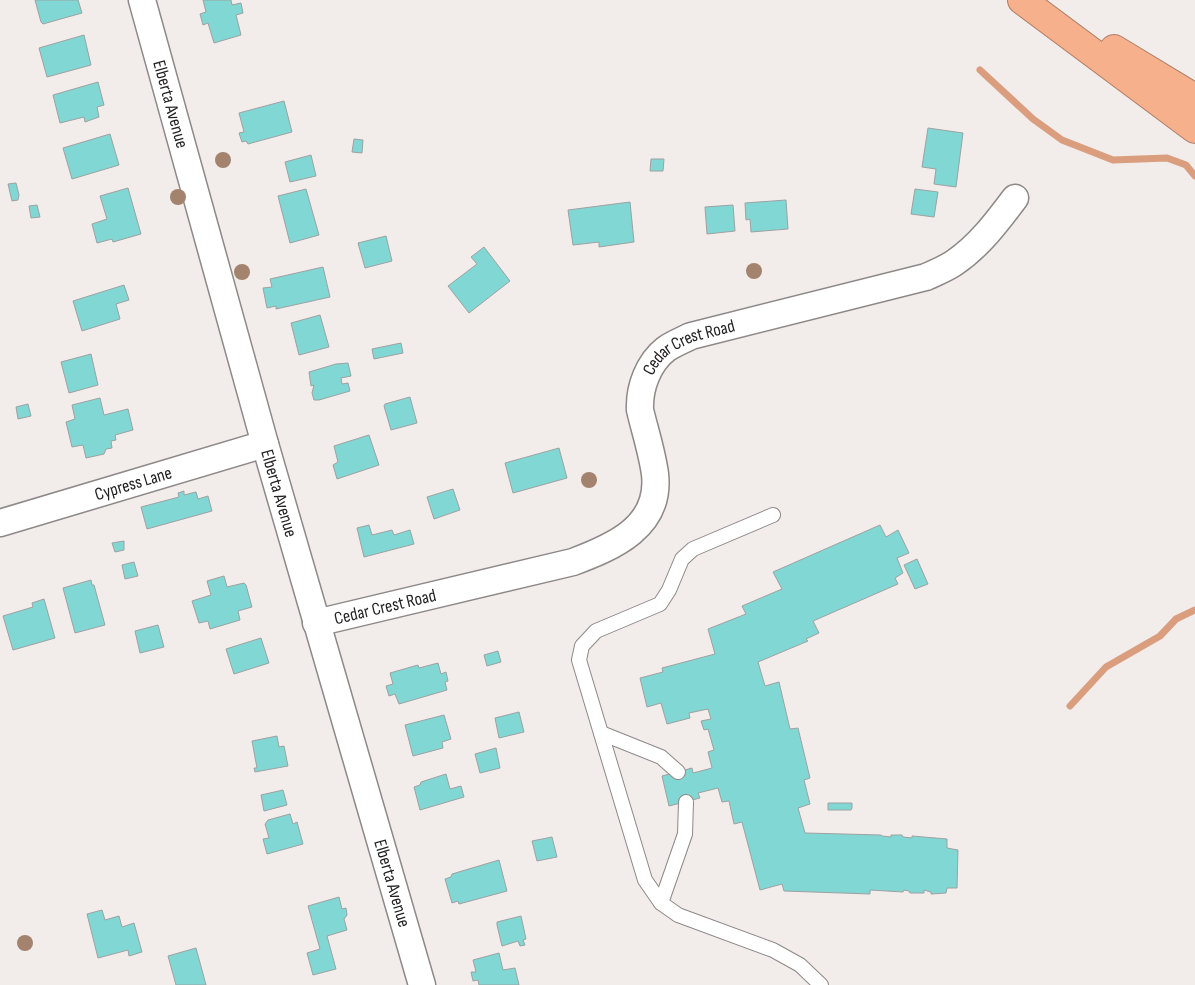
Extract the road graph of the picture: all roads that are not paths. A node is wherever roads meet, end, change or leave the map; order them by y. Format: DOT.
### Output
graph roads {
  1 [pos="142,0"];
  2 [pos="1022,0"];
  3 [pos="1037,0"];
  4 [pos="1195,98"];
  5 [pos="1195,129"];
  6 [pos="1015,198"];
  7 [pos="265,444"];
  8 [pos="774,515"];
  9 [pos="0,523"];
  10 [pos="316,623"];
  11 [pos="601,733"];
  12 [pos="678,772"];
  13 [pos="686,802"];
  14 [pos="661,903"];
  15 [pos="422,985"];
  16 [pos="821,985"];
  1 -- 7 [label="street, Elberta Avenue"];
  2 -- 5 [label="highway"];
  3 -- 4 [label="highway"];
  6 -- 10 [label="street, Cedar Crest Road"];
  7 -- 9 [label="street, Cypress Lane"];
  7 -- 10 [label="street, Elberta Avenue"];
  8 -- 11 [label="lane"];
  10 -- 15 [label="street, Elberta Avenue"];
  11 -- 12 [label="lane"];
  11 -- 14 [label="lane"];
  13 -- 14 [label="lane"];
  14 -- 16 [label="lane"];
}
